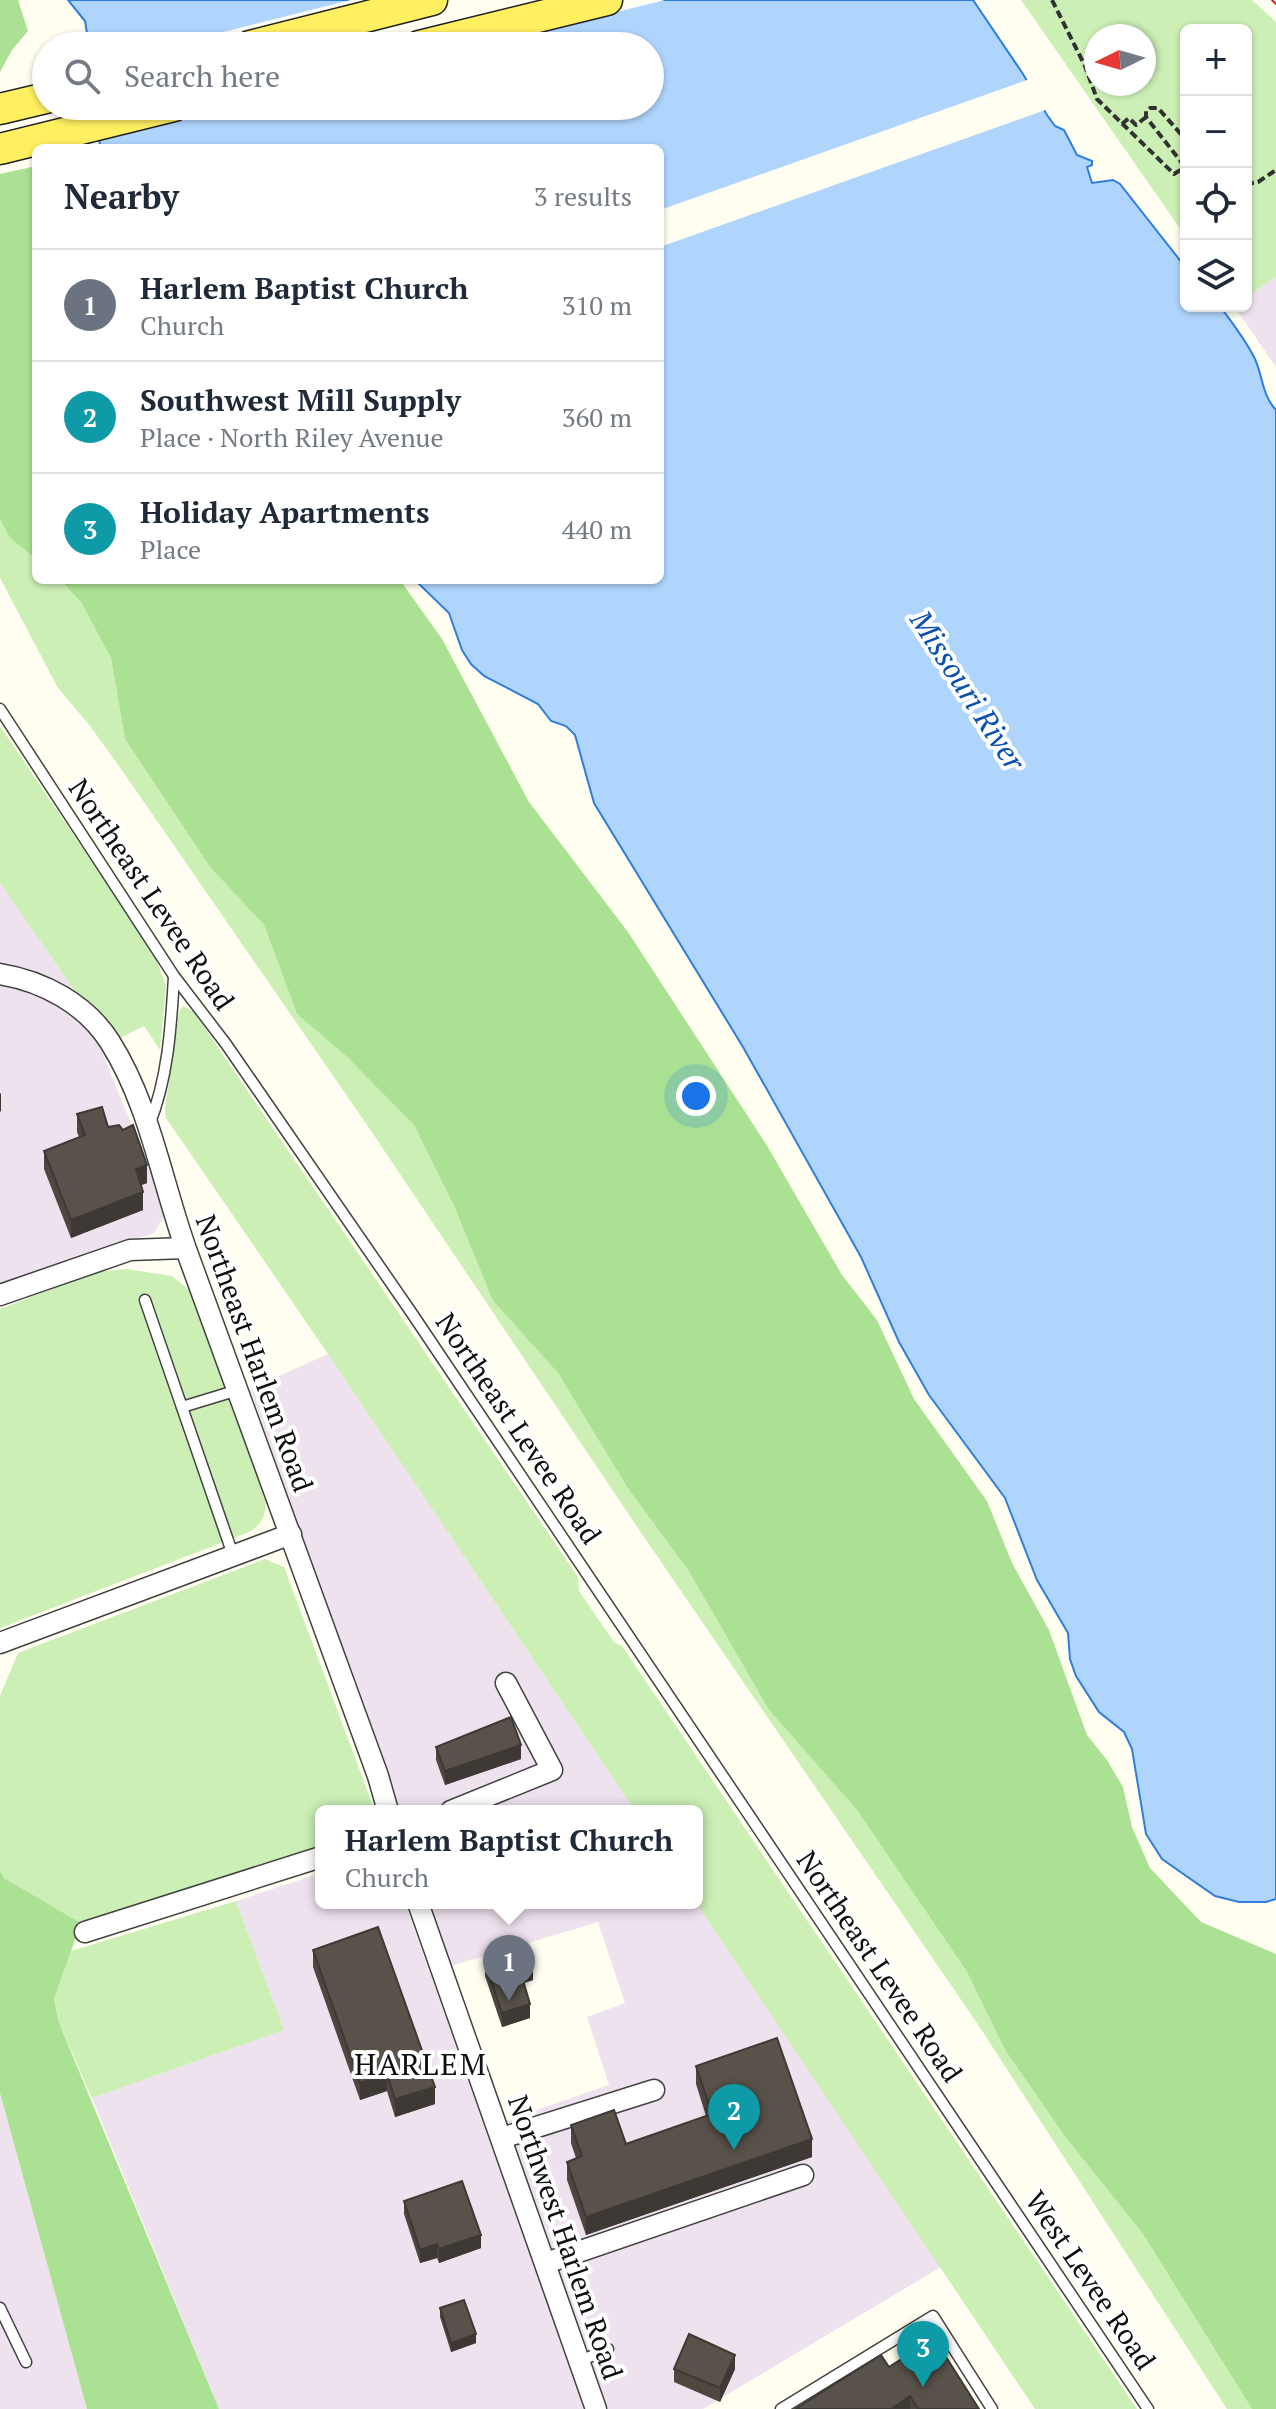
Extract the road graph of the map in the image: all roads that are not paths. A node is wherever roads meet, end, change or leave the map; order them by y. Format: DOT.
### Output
graph roads {
  1 [pos="432,0"];
  2 [pos="607,0"];
  3 [pos="305,32"];
  4 [pos="476,32"];
  5 [pos="32,101"];
  6 [pos="0,109"];
  7 [pos="117,120"];
  8 [pos="0,149"];
  9 [pos="0,709"];
  10 [pos="0,974"];
  11 [pos="174,976"];
  12 [pos="148,1127"];
  13 [pos="185,1248"];
  14 [pos="0,1295"];
  15 [pos="145,1300"];
  16 [pos="238,1390"];
  17 [pos="182,1407"];
  18 [pos="291,1534"];
  19 [pos="233,1555"];
  20 [pos="0,1643"];
  21 [pos="506,1683"];
  22 [pos="386,1805"];
  23 [pos="466,1805"];
  24 [pos="315,1859"];
  25 [pos="420,1909"];
  26 [pos="85,1932"];
  27 [pos="654,2090"];
  28 [pos="502,2138"];
  29 [pos="803,2175"];
  30 [pos="993,2178"];
  31 [pos="546,2263"];
  32 [pos="0,2308"];
  33 [pos="608,2349"];
  34 [pos="580,2361"];
  35 [pos="26,2362"];
  36 [pos="596,2409"];
  37 [pos="781,2409"];
  38 [pos="992,2409"];
  39 [pos="1148,2409"];
  1 -- 3 [label="main road"];
  2 -- 4 [label="main road"];
  5 -- 6 [label="main road"];
  7 -- 8 [label="main road"];
  9 -- 11 [label="lane, Northeast Levee Road"];
  10 -- 12 [label="street, Northeast Harlem Road"];
  11 -- 12 [label="lane"];
  11 -- 30 [label="lane, Northeast Levee Road"];
  12 -- 13 [label="street, Northeast Harlem Road"];
  13 -- 14 [label="street"];
  13 -- 16 [label="street, Northeast Harlem Road"];
  15 -- 17 [label="lane"];
  16 -- 17 [label="lane"];
  16 -- 18 [label="street, Northeast Harlem Road"];
  17 -- 19 [label="lane"];
  18 -- 19 [label="street"];
  18 -- 22 [label="street, Northeast Harlem Road"];
  19 -- 20 [label="street"];
  21 -- 23 [label="street"];
  24 -- 26 [label="street"];
  25 -- 28 [label="street, Northwest Harlem Road"];
  27 -- 28 [label="street"];
  28 -- 31 [label="street, Northwest Harlem Road"];
  29 -- 31 [label="street"];
  30 -- 39 [label="lane, West Levee Road"];
  31 -- 34 [label="street, Northwest Harlem Road"];
  32 -- 35 [label="lane"];
  33 -- 34 [label="lane"];
  34 -- 36 [label="street, Northwest Harlem Road"];
  37 -- 38 [label="lane"];
}
